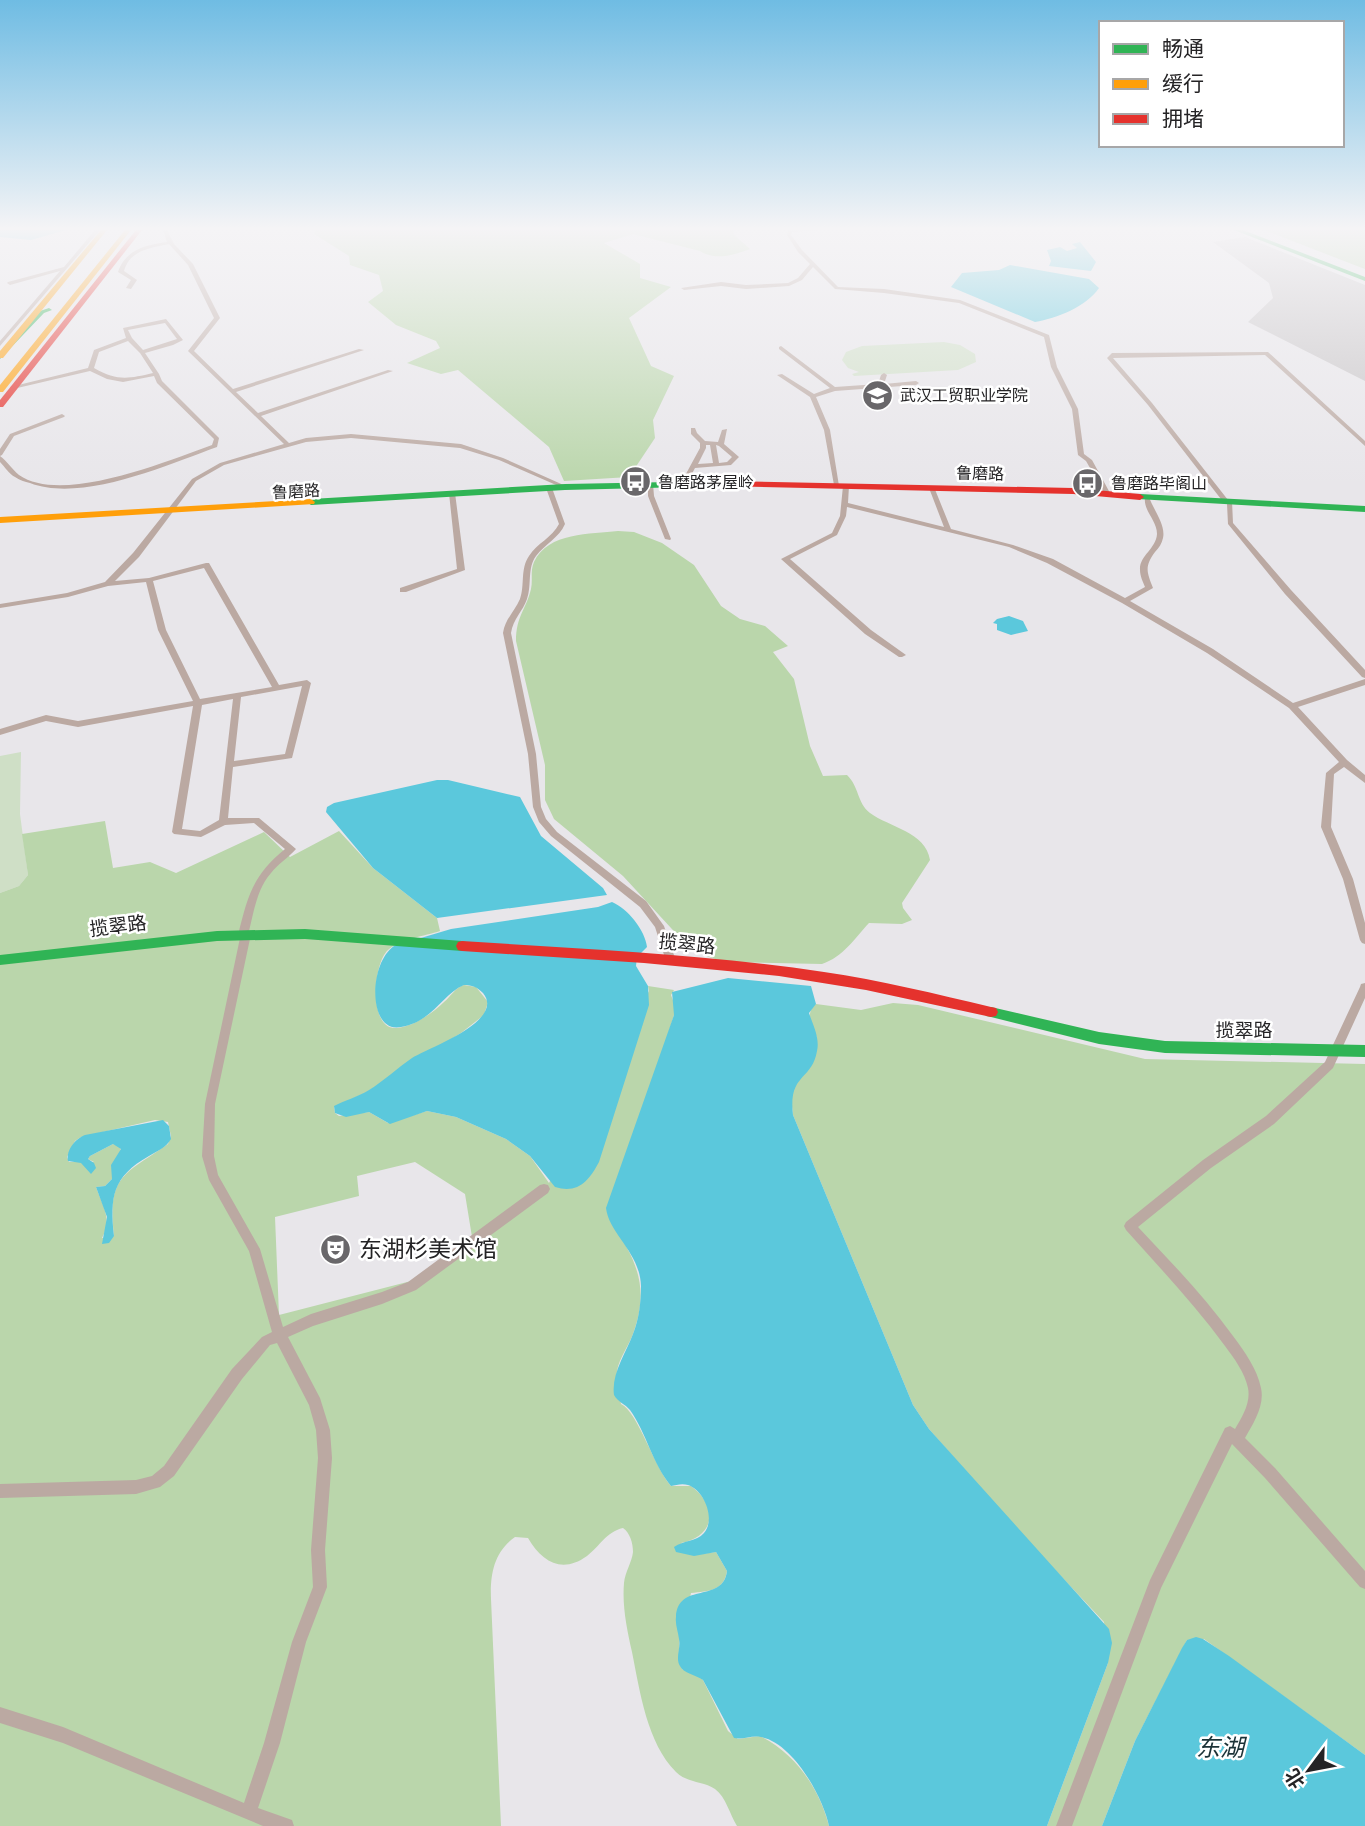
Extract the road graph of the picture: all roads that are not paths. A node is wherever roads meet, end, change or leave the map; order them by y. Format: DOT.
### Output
graph roads {
  1 [pos="26,315"];
  2 [pos="32,315"];
  3 [pos="39,315"];
  4 [pos="52,315"];
  5 [pos="53,315"];
  6 [pos="54,315"];
  7 [pos="68,315"];
  8 [pos="215,315"];
  9 [pos="994,315"];
  10 [pos="129,339"];
  11 [pos="0,344"];
  12 [pos="781,348"];
  13 [pos="361,350"];
  14 [pos="142,352"];
  15 [pos="40,354"];
  16 [pos="0,356"];
  17 [pos="91,369"];
  18 [pos="390,371"];
  19 [pos="0,372"];
  20 [pos="156,374"];
  21 [pos="780,375"];
  22 [pos="884,375"];
  23 [pos="916,383"];
  24 [pos="880,386"];
  25 [pos="7,389"];
  26 [pos="834,389"];
  27 [pos="232,391"];
  28 [pos="813,396"];
  29 [pos="0,405"];
  30 [pos="257,415"];
  31 [pos="62,416"];
  32 [pos="693,429"];
  33 [pos="725,429"];
  34 [pos="703,443"];
  35 [pos="713,443"];
  36 [pos="287,444"];
  37 [pos="721,444"];
  38 [pos="1365,444"];
  39 [pos="0,456"];
  40 [pos="695,466"];
  41 [pos="716,466"];
  42 [pos="684,483"];
  43 [pos="650,484"];
  44 [pos="841,485"];
  45 [pos="593,486"];
  46 [pos="565,487"];
  47 [pos="932,488"];
  48 [pos="550,489"];
  49 [pos="1107,493"];
  50 [pos="452,495"];
  51 [pos="1147,498"];
  52 [pos="1228,502"];
  53 [pos="844,504"];
  54 [pos="1365,509"];
  55 [pos="171,512"];
  56 [pos="0,523"];
  57 [pos="948,529"];
  58 [pos="667,539"];
  59 [pos="149,579"];
  60 [pos="108,584"];
  61 [pos="403,590"];
  62 [pos="1125,601"];
  63 [pos="0,606"];
  64 [pos="902,655"];
  65 [pos="1365,675"];
  66 [pos="1365,682"];
  67 [pos="276,687"];
  68 [pos="237,696"];
  69 [pos="198,703"];
  70 [pos="1292,706"];
  71 [pos="0,732"];
  72 [pos="1344,762"];
  73 [pos="229,765"];
  74 [pos="1365,780"];
  75 [pos="223,822"];
  76 [pos="244,935"];
  77 [pos="1365,940"];
  78 [pos="0,960"];
  79 [pos="671,961"];
  80 [pos="1365,987"];
  81 [pos="1337,1049"];
  82 [pos="1365,1051"];
  83 [pos="544,1189"];
  84 [pos="279,1334"];
  85 [pos="1237,1439"];
  86 [pos="0,1491"];
  87 [pos="1365,1582"];
  88 [pos="0,1715"];
  89 [pos="249,1813"];
  90 [pos="286,1826"];
  91 [pos="1064,1826"];
  1 -- 11 [label="street"];
  2 -- 16 [label="main road"];
  3 -- 16 [label="main road"];
  4 -- 19 [label="main road"];
  5 -- 25 [label="main road"];
  6 -- 15 [label="main road"];
  7 -- 15 [label="main road"];
  8 -- 27 [label="street"];
  9 -- 49 [label="street"];
  10 -- 14 [label="street"];
  10 -- 14 [label="street"];
  10 -- 17 [label="street"];
  12 -- 26 [label="street"];
  13 -- 27 [label="street"];
  14 -- 20 [label="street"];
  15 -- 25 [label="main road"];
  17 -- 20 [label="street"];
  17 -- 25 [label="street"];
  18 -- 30 [label="street"];
  20 -- 39 [label="street"];
  21 -- 28 [label="street"];
  22 -- 24 [label="street"];
  23 -- 24 [label="street"];
  24 -- 26 [label="street"];
  25 -- 29 [label="main road"];
  26 -- 28 [label="street"];
  27 -- 30 [label="street"];
  28 -- 44 [label="street"];
  30 -- 36 [label="street"];
  31 -- 39 [label="street"];
  32 -- 34 [label="street"];
  33 -- 37 [label="street"];
  34 -- 35 [label="street"];
  34 -- 40 [label="street"];
  35 -- 37 [label="street"];
  35 -- 41 [label="street"];
  36 -- 46 [label="street"];
  36 -- 55 [label="street"];
  37 -- 41 [label="street"];
  38 -- 52 [label="street"];
  40 -- 41 [label="street"];
  40 -- 42 [label="street"];
  42 -- 43 [label="main road, 鲁磨路"];
  42 -- 44 [label="main road, 鲁磨路"];
  43 -- 45 [label="main road, 鲁磨路"];
  43 -- 58 [label="street"];
  44 -- 47 [label="main road, 鲁磨路"];
  44 -- 53 [label="street"];
  45 -- 46 [label="main road, 鲁磨路"];
  45 -- 48 [label="main road, 鲁磨路"];
  46 -- 48 [label="main road, 鲁磨路"];
  47 -- 49 [label="main road, 鲁磨路"];
  47 -- 57 [label="street"];
  48 -- 50 [label="main road, 鲁磨路"];
  48 -- 79 [label="street"];
  49 -- 51 [label="main road, 鲁磨路"];
  50 -- 55 [label="main road, 鲁磨路"];
  50 -- 61 [label="street"];
  51 -- 52 [label="main road, 鲁磨路"];
  51 -- 62 [label="street"];
  52 -- 54 [label="main road, 鲁磨路"];
  52 -- 65 [label="street"];
  53 -- 57 [label="street"];
  53 -- 64 [label="street"];
  55 -- 56 [label="main road, 鲁磨路"];
  55 -- 60 [label="street"];
  57 -- 62 [label="street"];
  59 -- 60 [label="street"];
  59 -- 67 [label="street"];
  59 -- 69 [label="street"];
  60 -- 63 [label="street"];
  62 -- 70 [label="street"];
  66 -- 70 [label="street"];
  67 -- 68 [label="street"];
  67 -- 73 [label="street"];
  68 -- 69 [label="street"];
  68 -- 73 [label="street"];
  69 -- 71 [label="street"];
  69 -- 75 [label="street"];
  70 -- 72 [label="street"];
  72 -- 74 [label="street"];
  72 -- 77 [label="street"];
  73 -- 75 [label="street"];
  75 -- 76 [label="street"];
  76 -- 78 [label="main road, 揽翠路"];
  76 -- 79 [label="main road, 揽翠路"];
  76 -- 84 [label="street"];
  79 -- 81 [label="main road, 揽翠路"];
  80 -- 81 [label="street"];
  81 -- 82 [label="main road, 揽翠路"];
  81 -- 85 [label="street"];
  83 -- 84 [label="street"];
  84 -- 86 [label="street"];
  84 -- 89 [label="street"];
  85 -- 87 [label="street"];
  85 -- 91 [label="street"];
  88 -- 89 [label="street"];
  89 -- 90 [label="street"];
}
